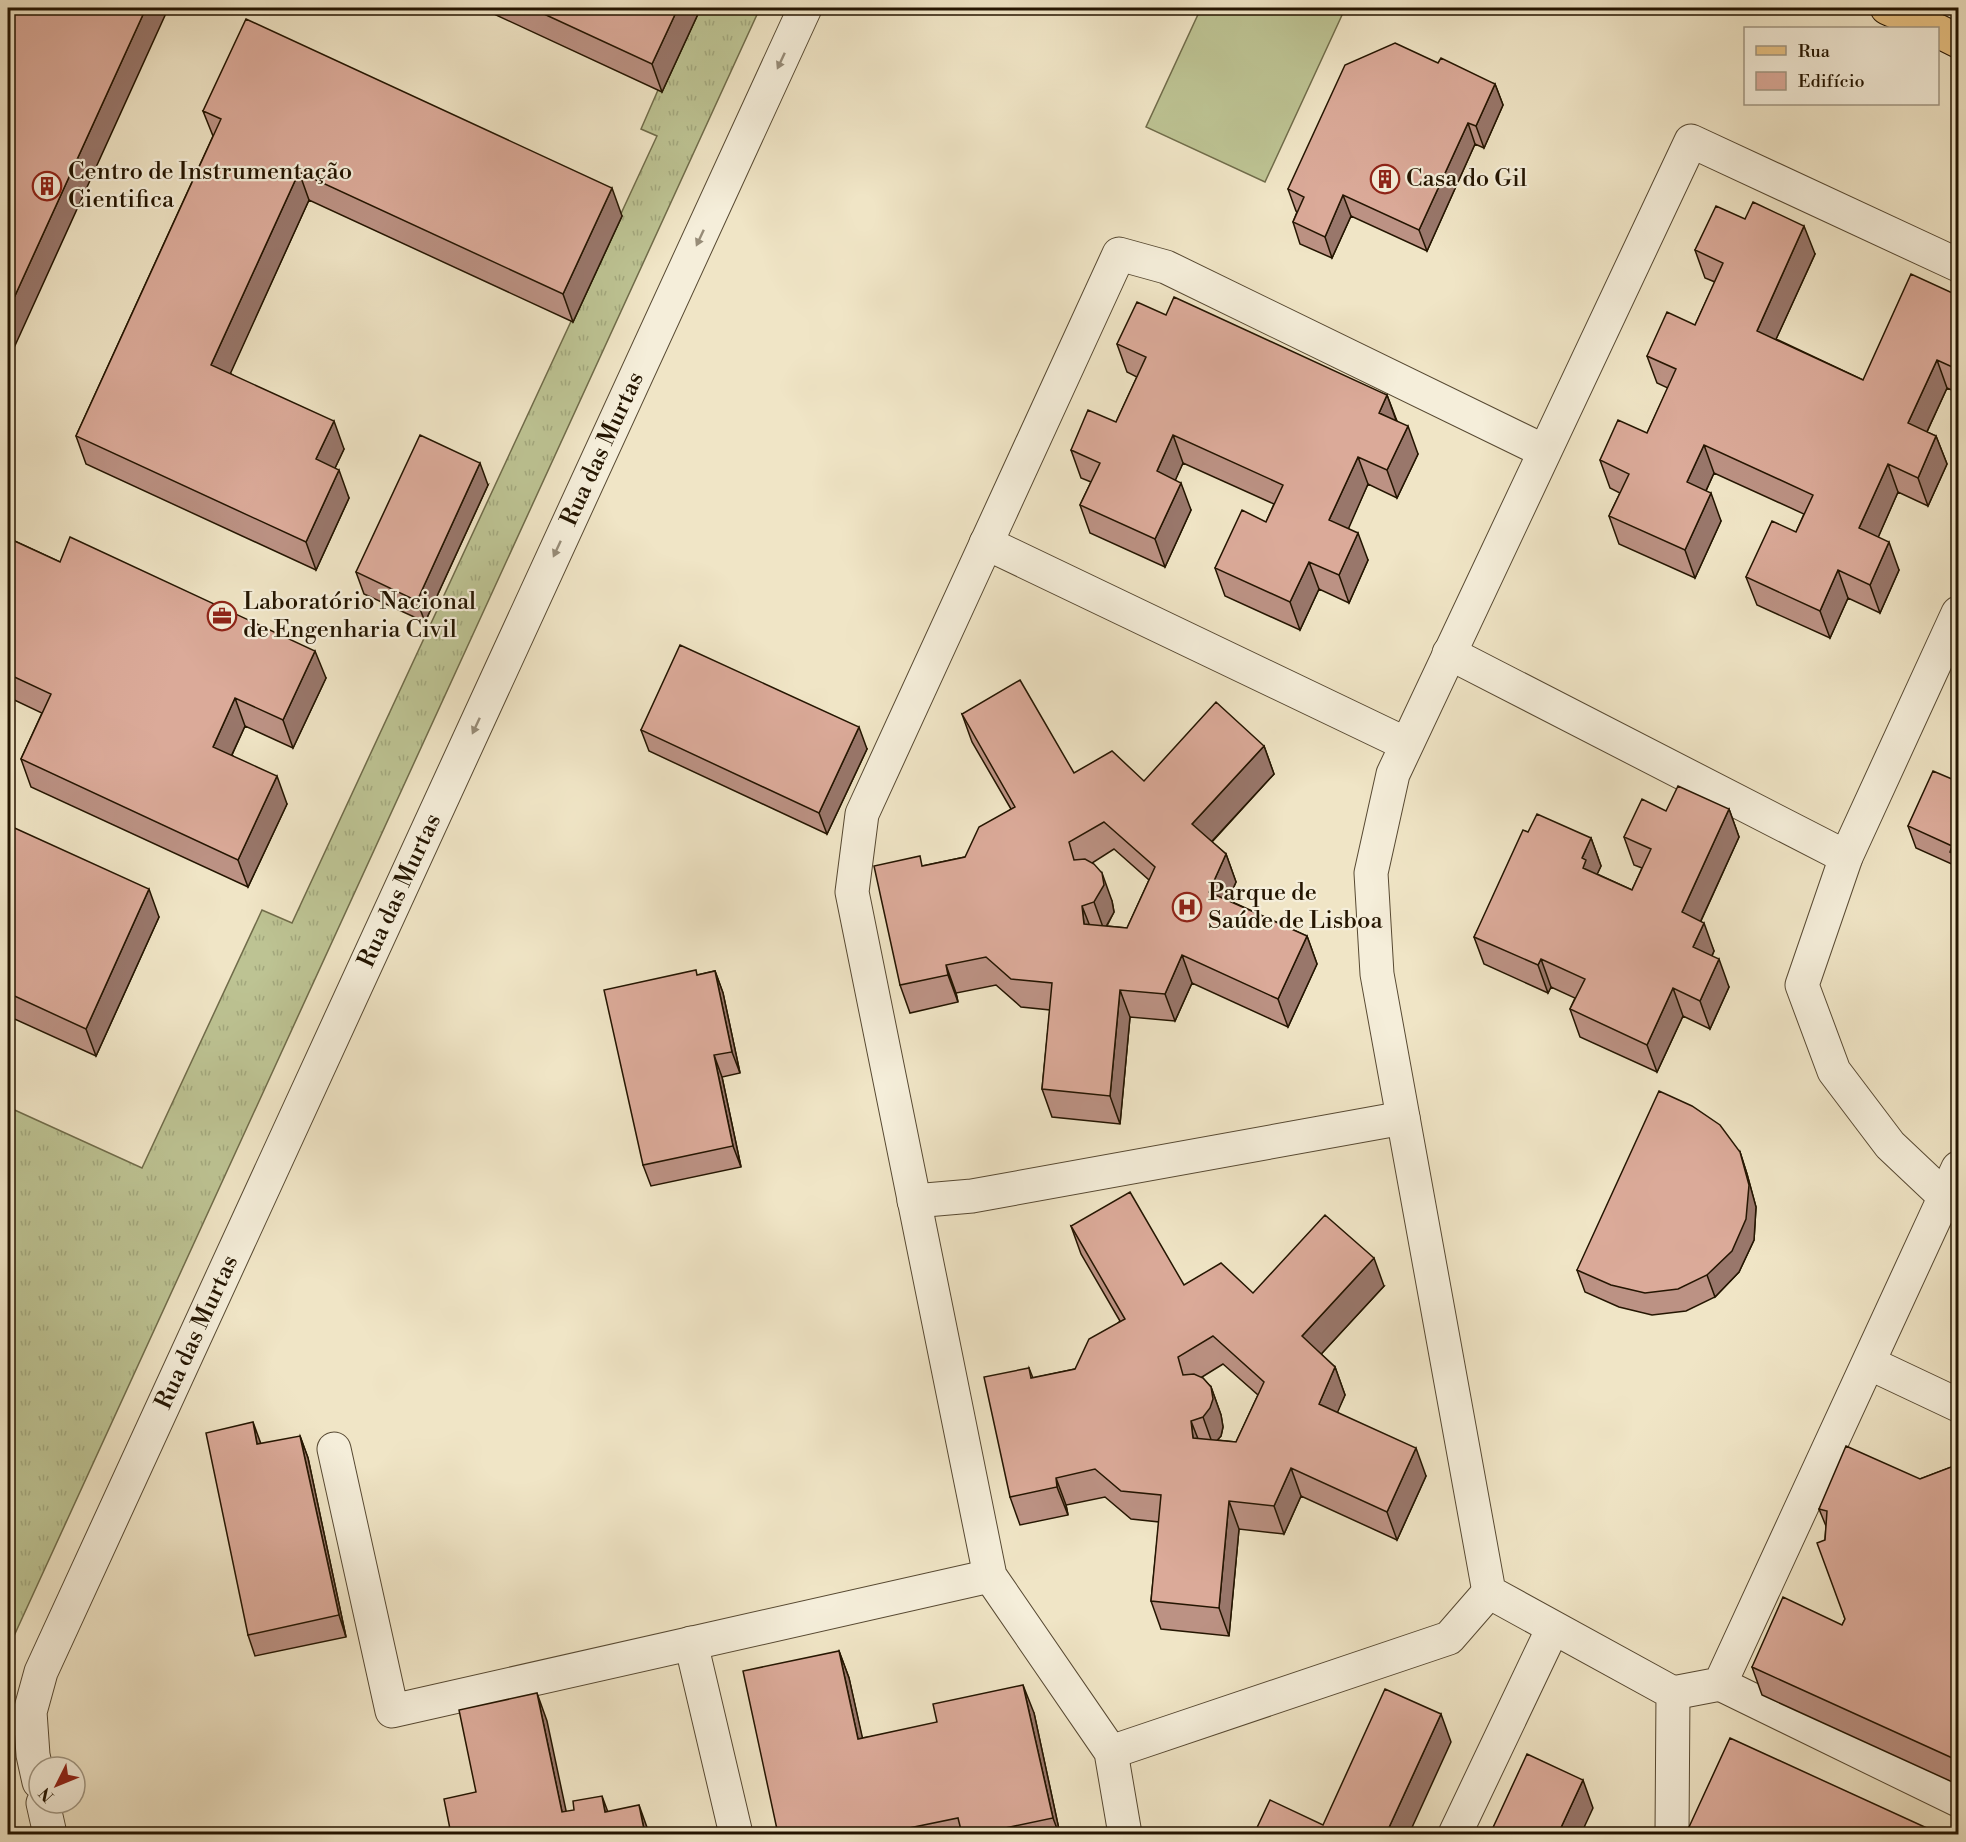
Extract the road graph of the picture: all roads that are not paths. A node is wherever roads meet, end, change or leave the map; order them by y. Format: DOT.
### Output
graph roads {
  1 [pos="806,8"];
  2 [pos="1887,8"];
  3 [pos="1930,27"];
  4 [pos="1939,31"];
  5 [pos="1959,41"];
  6 [pos="1959,265"];
  7 [pos="1544,451"];
  8 [pos="986,543"];
  9 [pos="1959,613"];
  10 [pos="1449,653"];
  11 [pos="1407,744"];
  12 [pos="1846,857"];
  13 [pos="1403,1118"];
  14 [pos="1952,1182"];
  15 [pos="914,1202"];
  16 [pos="1869,1363"];
  17 [pos="1959,1405"];
  18 [pos="334,1449"];
  19 [pos="990,1576"];
  20 [pos="1489,1592"];
  21 [pos="1553,1628"];
  22 [pos="692,1643"];
  23 [pos="1720,1684"];
  24 [pos="1673,1694"];
  25 [pos="1111,1752"];
  26 [pos="33,1755"];
  27 [pos="1959,1800"];
  28 [pos="46,1815"];
  29 [pos="50,1834"];
  30 [pos="736,1834"];
  31 [pos="1125,1834"];
  32 [pos="1455,1834"];
  33 [pos="1672,1834"];
  1 -- 26 [label="street, Rua das Murtas, one-way"];
  2 -- 3 [label="main road"];
  4 -- 5 [label="main road"];
  6 -- 7 [label="street"];
  7 -- 8 [label="street"];
  7 -- 10 [label="street"];
  8 -- 11 [label="street"];
  8 -- 15 [label="street"];
  9 -- 12 [label="street"];
  10 -- 11 [label="street"];
  10 -- 12 [label="street"];
  11 -- 13 [label="street"];
  12 -- 14 [label="street"];
  13 -- 15 [label="street"];
  13 -- 20 [label="street"];
  14 -- 16 [label="street"];
  15 -- 19 [label="street"];
  16 -- 17 [label="street"];
  16 -- 23 [label="street"];
  18 -- 22 [label="street"];
  19 -- 22 [label="street"];
  19 -- 25 [label="street"];
  20 -- 21 [label="street"];
  20 -- 25 [label="street"];
  21 -- 24 [label="street"];
  21 -- 32 [label="street"];
  22 -- 30 [label="street"];
  23 -- 24 [label="street"];
  23 -- 27 [label="street"];
  24 -- 33 [label="street"];
  25 -- 31 [label="street"];
  28 -- 29 [label="street"];
}
